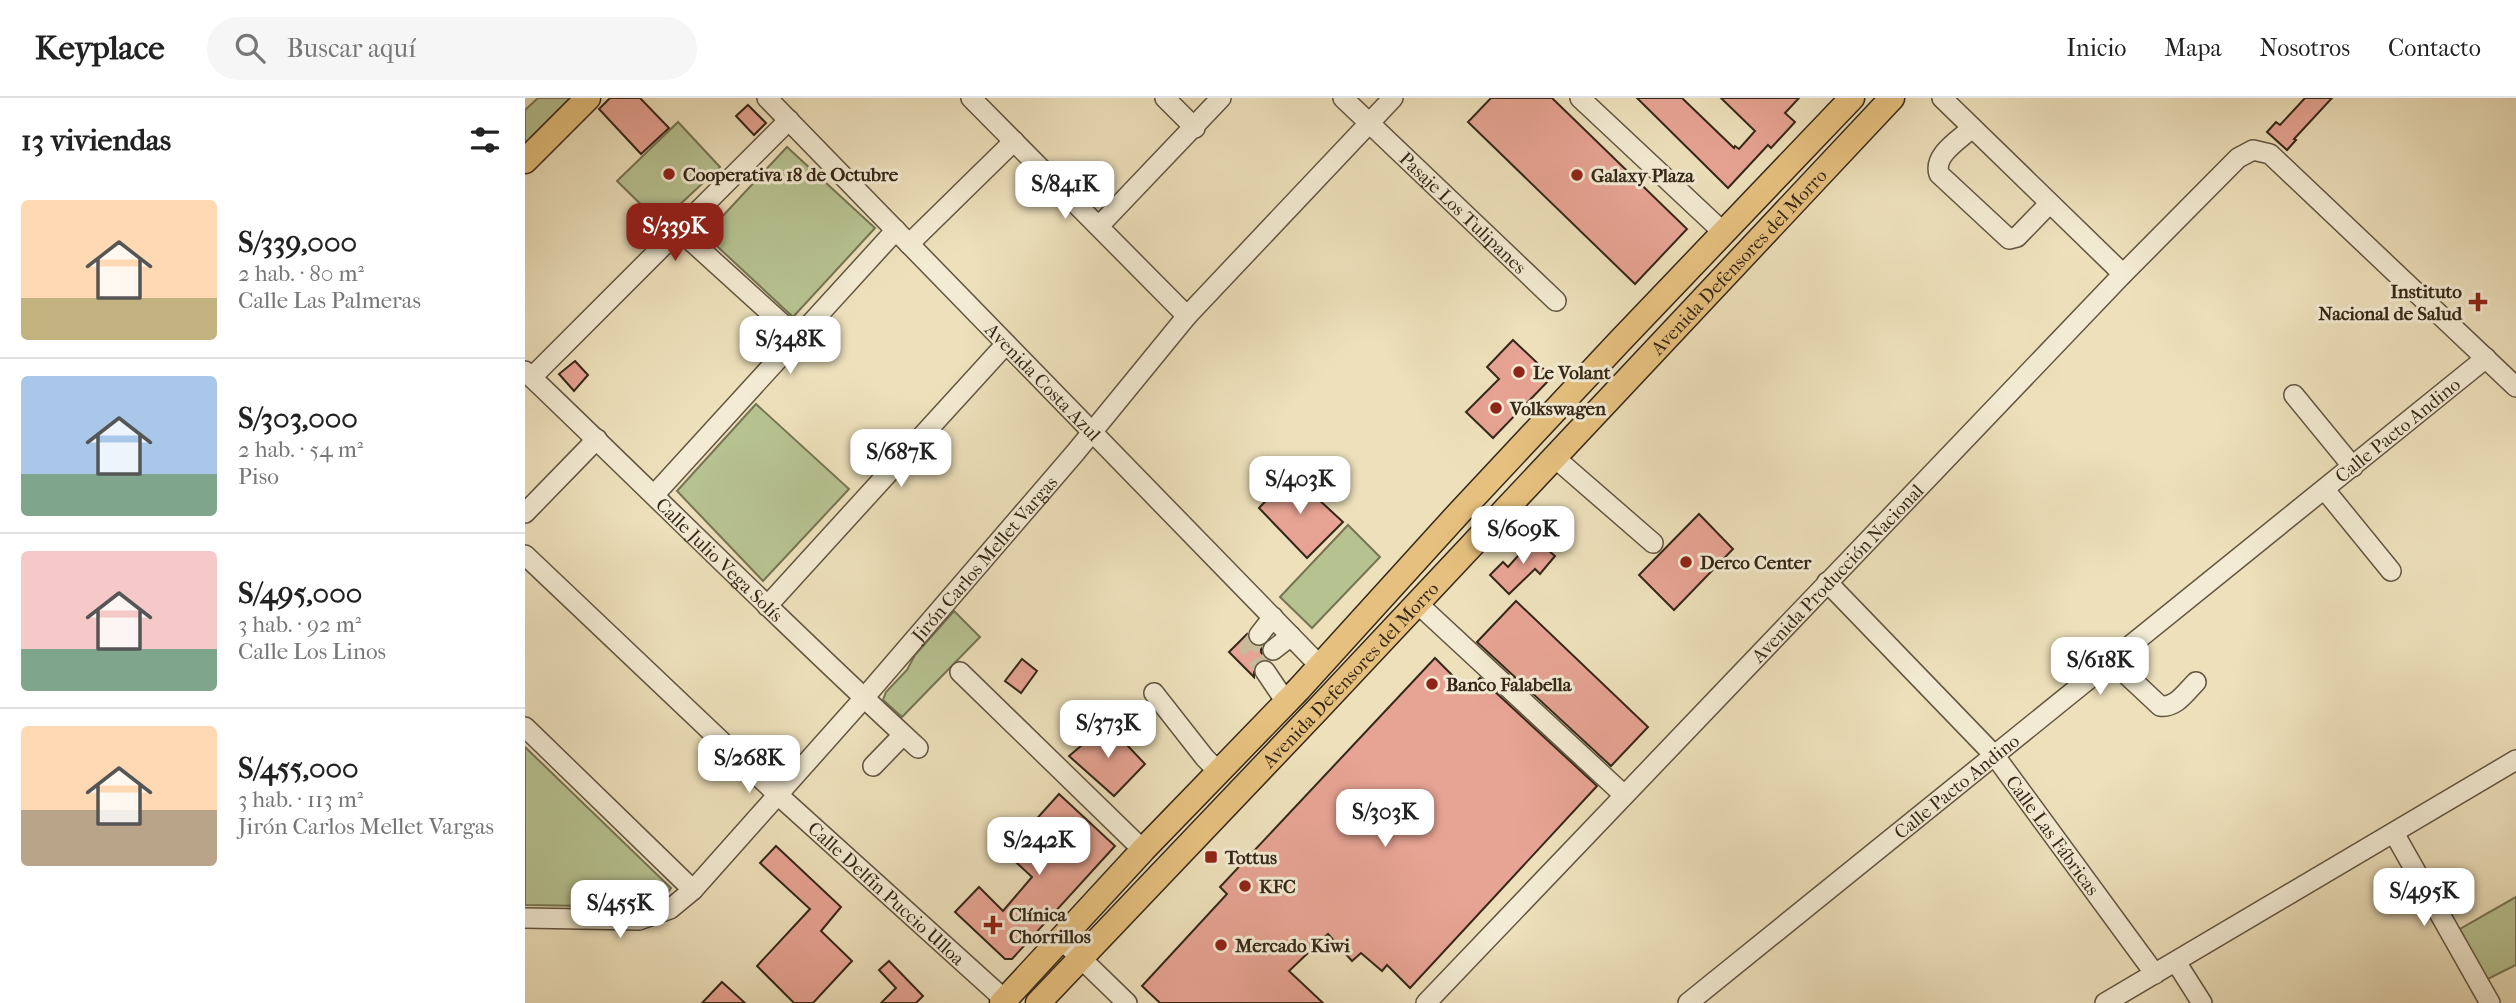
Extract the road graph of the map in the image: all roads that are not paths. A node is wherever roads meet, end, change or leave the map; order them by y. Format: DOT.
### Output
graph roads {
  1 [pos="588,98"];
  2 [pos="767,98"];
  3 [pos="971,98"];
  4 [pos="1165,98"];
  5 [pos="1221,98"];
  6 [pos="1343,98"];
  7 [pos="1393,98"];
  8 [pos="1580,98"];
  9 [pos="1851,98"];
  10 [pos="1892,98"];
  11 [pos="1942,98"];
  12 [pos="789,120"];
  13 [pos="1369,124"];
  14 [pos="1195,128"];
  15 [pos="1972,128"];
  16 [pos="1014,141"];
  17 [pos="1804,148"];
  18 [pos="525,161"];
  19 [pos="1825,167"];
  20 [pos="2049,204"];
  21 [pos="1099,226"];
  22 [pos="679,230"];
  23 [pos="1723,232"];
  24 [pos="903,237"];
  25 [pos="2123,274"];
  26 [pos="1556,302"];
  27 [pos="1187,316"];
  28 [pos="798,338"];
  29 [pos="1006,344"];
  30 [pos="2486,358"];
  31 [pos="528,374"];
  32 [pos="2516,387"];
  33 [pos="2294,395"];
  34 [pos="1093,433"];
  35 [pos="597,439"];
  36 [pos="1554,457"];
  37 [pos="2353,467"];
  38 [pos="2325,490"];
  39 [pos="655,494"];
  40 [pos="525,513"];
  41 [pos="1653,543"];
  42 [pos="525,555"];
  43 [pos="2391,571"];
  44 [pos="1827,582"];
  45 [pos="1417,603"];
  46 [pos="767,606"];
  47 [pos="1273,617"];
  48 [pos="1259,635"];
  49 [pos="1291,636"];
  50 [pos="1273,650"];
  51 [pos="2112,661"];
  52 [pos="1320,666"];
  53 [pos="960,671"];
  54 [pos="1265,671"];
  55 [pos="2196,682"];
  56 [pos="1154,692"];
  57 [pos="864,698"];
  58 [pos="1286,702"];
  59 [pos="525,727"];
  60 [pos="1995,756"];
  61 [pos="2516,760"];
  62 [pos="873,766"];
  63 [pos="1219,772"];
  64 [pos="777,794"];
  65 [pos="1625,795"];
  66 [pos="2394,833"];
  67 [pos="1143,850"];
  68 [pos="693,890"];
  69 [pos="525,918"];
  70 [pos="1062,939"];
  71 [pos="1081,958"];
  72 [pos="2176,962"];
  73 [pos="2155,974"];
  74 [pos="1004,1001"];
  75 [pos="1038,1003"];
  76 [pos="1127,1003"];
  77 [pos="1426,1003"];
  78 [pos="1688,1003"];
  79 [pos="2105,1003"];
  80 [pos="2202,1003"];
  81 [pos="2490,1003"];
  1 -- 18 [label="main road"];
  2 -- 12 [label="street, Avenida Costa Azul"];
  3 -- 16 [label="street"];
  4 -- 14 [label="street"];
  5 -- 14 [label="street"];
  6 -- 13 [label="street, Pasaje Los Tulipanes"];
  7 -- 13 [label="street, Jirón Carlos Mellet Vargas"];
  8 -- 23 [label="street"];
  9 -- 17 [label="main road, Avenida Defensores del Morro"];
  10 -- 19 [label="main road, Avenida Defensores del Morro"];
  11 -- 15 [label="street"];
  12 -- 22 [label="street"];
  12 -- 24 [label="street, Avenida Costa Azul"];
  13 -- 26 [label="street, Pasaje Los Tulipanes"];
  13 -- 27 [label="street, Jirón Carlos Mellet Vargas"];
  14 -- 21 [label="street"];
  15 -- 20 [label="street"];
  15 -- 20 [label="street"];
  16 -- 21 [label="street"];
  16 -- 24 [label="street"];
  17 -- 19 [label="main road"];
  17 -- 23 [label="main road, Avenida Defensores del Morro"];
  19 -- 36 [label="main road, Avenida Defensores del Morro"];
  20 -- 25 [label="street"];
  21 -- 27 [label="street"];
  22 -- 28 [label="street"];
  22 -- 31 [label="street"];
  23 -- 52 [label="main road, Avenida Defensores del Morro"];
  24 -- 28 [label="street"];
  24 -- 29 [label="street, Avenida Costa Azul"];
  25 -- 30 [label="street, Avenida Producción Nacional"];
  25 -- 44 [label="street, Avenida Producción Nacional"];
  27 -- 34 [label="street, Jirón Carlos Mellet Vargas"];
  28 -- 39 [label="street"];
  29 -- 34 [label="street, Avenida Costa Azul"];
  29 -- 46 [label="street"];
  30 -- 32 [label="street"];
  30 -- 37 [label="street, Calle Pacto Andino"];
  31 -- 35 [label="street, Calle Julio Vega Solís"];
  33 -- 37 [label="street"];
  34 -- 47 [label="street, Avenida Costa Azul"];
  34 -- 57 [label="street, Jirón Carlos Mellet Vargas"];
  35 -- 39 [label="street, Calle Julio Vega Solís"];
  35 -- 40 [label="street"];
  36 -- 41 [label="street"];
  36 -- 45 [label="main road, Avenida Defensores del Morro"];
  37 -- 38 [label="street, Calle Pacto Andino"];
  38 -- 43 [label="street"];
  38 -- 51 [label="street, Calle Pacto Andino"];
  39 -- 46 [label="street, Calle Julio Vega Solís"];
  42 -- 64 [label="street, Calle Delfín Puccio Ulloa"];
  44 -- 60 [label="street, Calle Las Fábricas"];
  44 -- 65 [label="street, Avenida Producción Nacional"];
  45 -- 65 [label="street"];
  45 -- 71 [label="main road, Avenida Defensores del Morro"];
  46 -- 57 [label="street, Calle Julio Vega Solís"];
  47 -- 48 [label="street"];
  47 -- 49 [label="street, Avenida Costa Azul"];
  49 -- 50 [label="street"];
  49 -- 52 [label="street, Avenida Costa Azul"];
  51 -- 55 [label="street"];
  51 -- 60 [label="street, Calle Pacto Andino"];
  52 -- 58 [label="main road, Avenida Defensores del Morro"];
  53 -- 67 [label="street"];
  54 -- 58 [label="street"];
  56 -- 63 [label="street"];
  57 -- 62 [label="street, Calle Julio Vega Solís"];
  57 -- 64 [label="street, Jirón Carlos Mellet Vargas"];
  58 -- 63 [label="main road, Avenida Defensores del Morro"];
  59 -- 68 [label="street"];
  60 -- 73 [label="street, Calle Las Fábricas"];
  60 -- 78 [label="street, Calle Pacto Andino"];
  61 -- 66 [label="street"];
  63 -- 67 [label="main road, Avenida Defensores del Morro"];
  64 -- 68 [label="street, Jirón Carlos Mellet Vargas"];
  64 -- 74 [label="street, Calle Delfín Puccio Ulloa"];
  65 -- 77 [label="street, Avenida Producción Nacional"];
  66 -- 72 [label="street"];
  66 -- 81 [label="street"];
  67 -- 70 [label="main road, Avenida Defensores del Morro"];
  68 -- 69 [label="street, Jirón Carlos Mellet Vargas"];
  70 -- 71 [label="street"];
  70 -- 74 [label="main road, Avenida Defensores del Morro"];
  71 -- 75 [label="main road, Avenida Defensores del Morro"];
  71 -- 76 [label="street"];
  72 -- 73 [label="street"];
  72 -- 80 [label="street"];
  73 -- 79 [label="street"];
}
